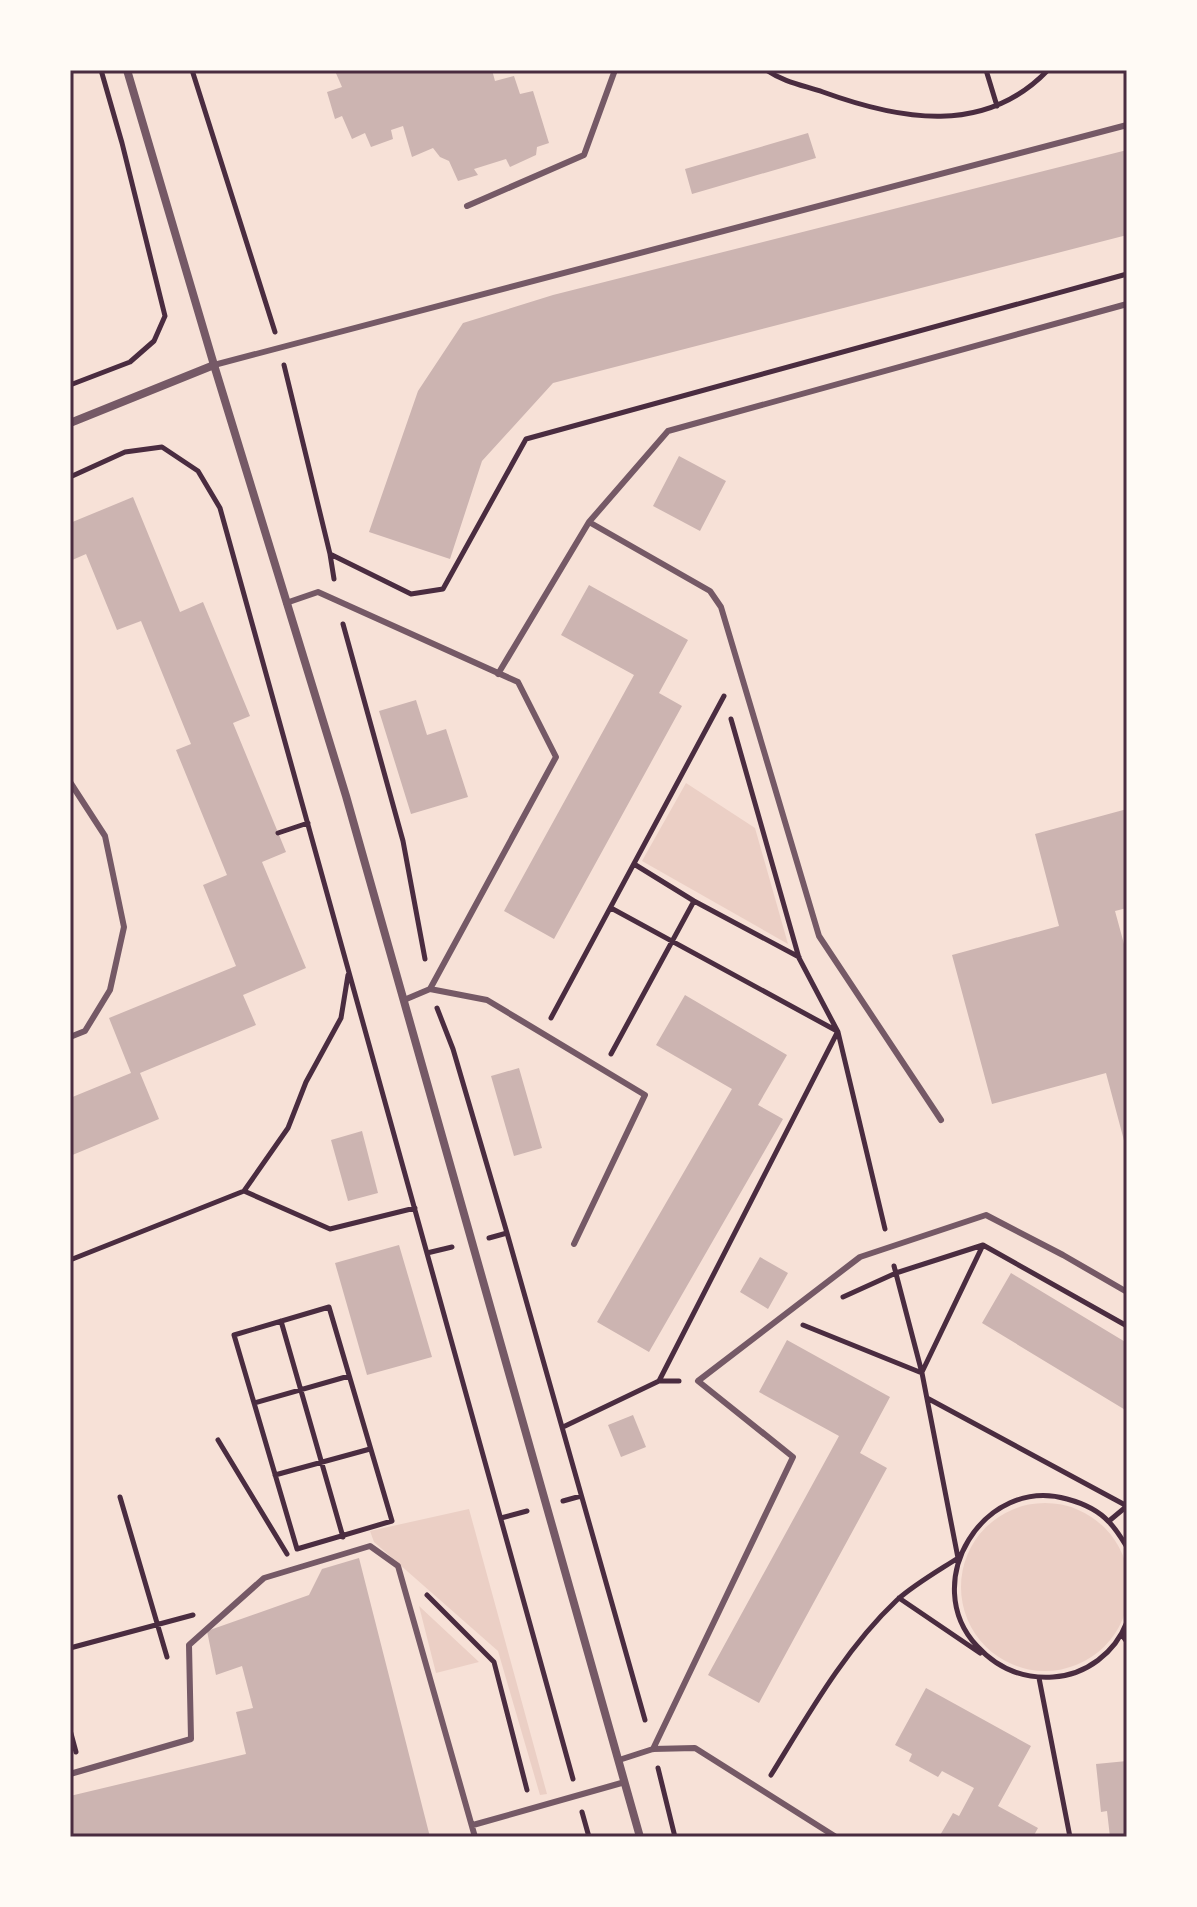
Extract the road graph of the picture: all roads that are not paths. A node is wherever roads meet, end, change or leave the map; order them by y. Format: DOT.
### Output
graph roads {
  1 [pos="127,70"];
  2 [pos="615,70"];
  3 [pos="1127,125"];
  4 [pos="467,206"];
  5 [pos="1127,304"];
  6 [pos="214,365"];
  7 [pos="70,423"];
  8 [pos="589,522"];
  9 [pos="286,603"];
  10 [pos="498,674"];
  11 [pos="70,782"];
  12 [pos="430,989"];
  13 [pos="404,1000"];
  14 [pos="70,1037"];
  15 [pos="941,1120"];
  16 [pos="574,1244"];
  17 [pos="1127,1292"];
  18 [pos="653,1749"];
  19 [pos="619,1760"];
  20 [pos="70,1774"];
  21 [pos="625,1782"];
  22 [pos="473,1825"];
  23 [pos="475,1837"];
  24 [pos="640,1837"];
  25 [pos="836,1837"];
  1 -- 6 [label="street"];
  2 -- 4 [label="lane"];
  3 -- 6 [label="lane"];
  5 -- 8 [label="lane"];
  6 -- 7 [label="street"];
  6 -- 9 [label="street"];
  8 -- 10 [label="lane"];
  8 -- 15 [label="lane"];
  9 -- 10 [label="lane"];
  9 -- 13 [label="street"];
  10 -- 12 [label="lane"];
  11 -- 14 [label="lane"];
  12 -- 13 [label="lane"];
  12 -- 16 [label="lane"];
  13 -- 19 [label="street"];
  17 -- 18 [label="lane"];
  18 -- 19 [label="lane"];
  18 -- 25 [label="lane"];
  19 -- 21 [label="street"];
  20 -- 22 [label="lane"];
  21 -- 22 [label="lane"];
  21 -- 24 [label="street"];
  22 -- 23 [label="lane"];
}
